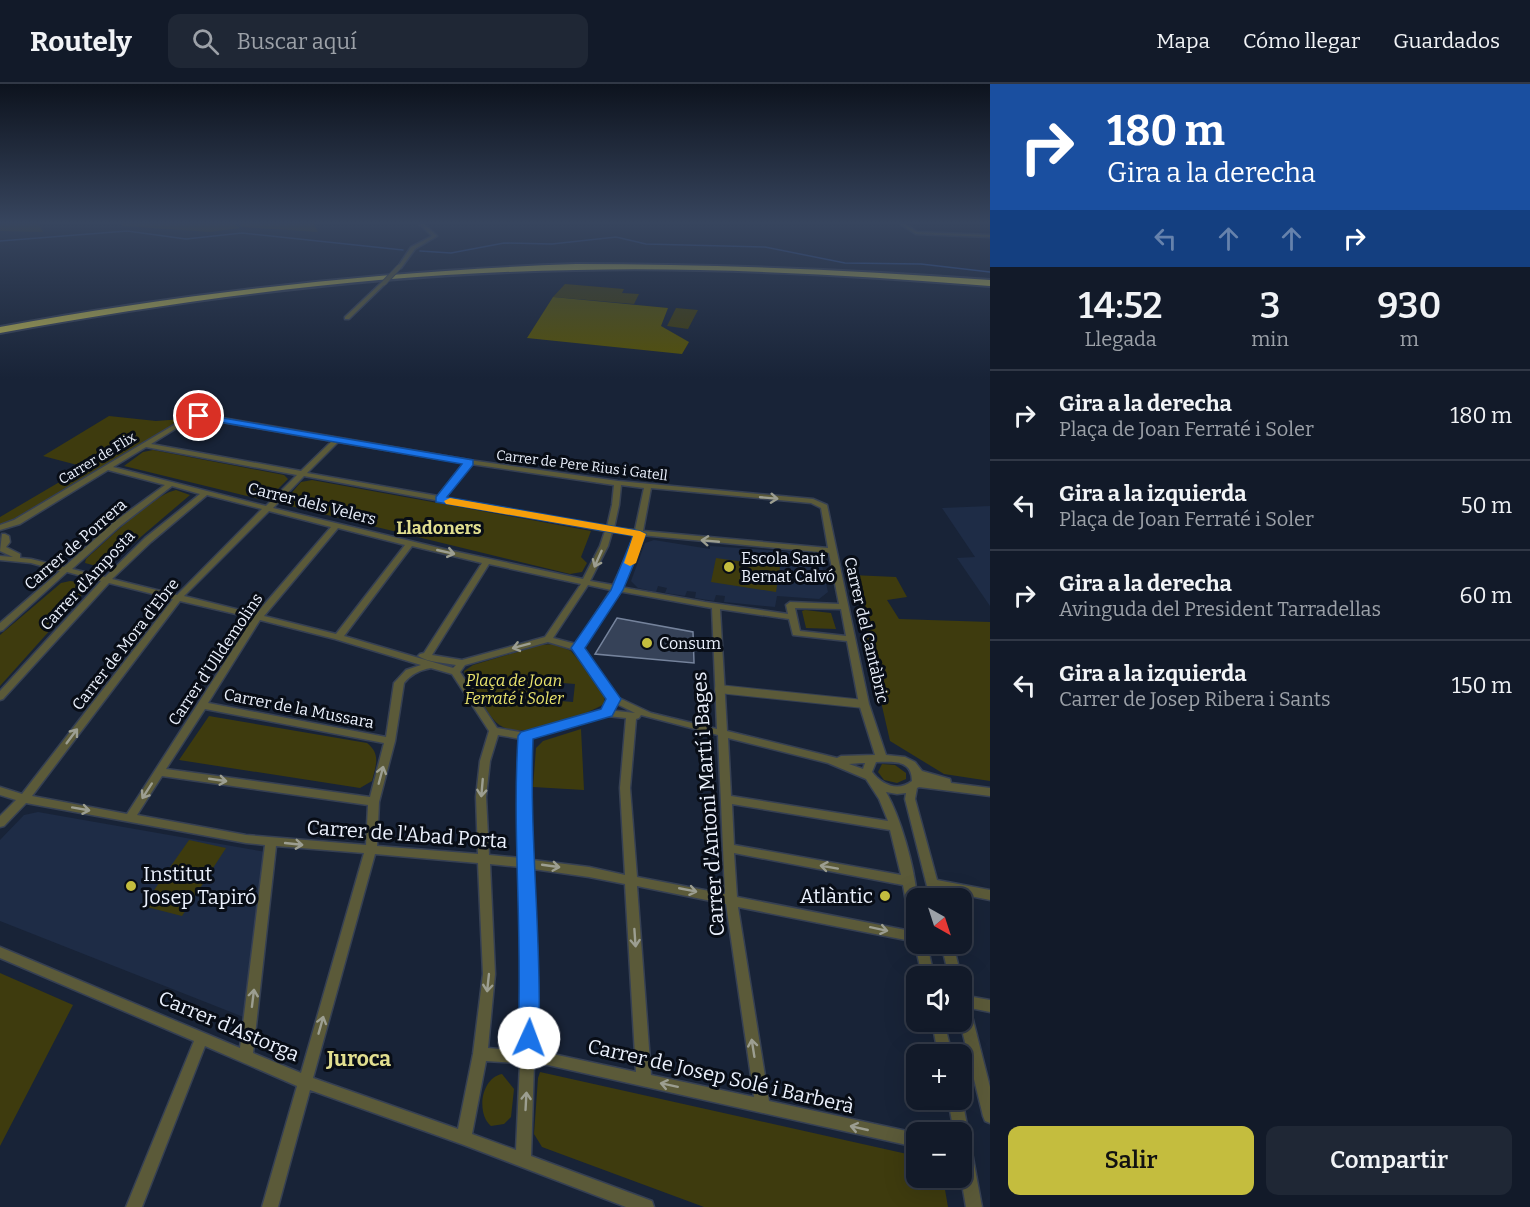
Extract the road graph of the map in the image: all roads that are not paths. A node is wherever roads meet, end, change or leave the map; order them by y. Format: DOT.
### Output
graph roads {
  1 [pos="392,274"];
  2 [pos="432,274"];
  3 [pos="879,274"];
  4 [pos="990,281"];
  5 [pos="347,318"];
  6 [pos="0,328"];
  7 [pos="193,417"];
  8 [pos="336,440"];
  9 [pos="144,445"];
  10 [pos="469,462"];
  11 [pos="108,468"];
  12 [pos="301,474"];
  13 [pos="618,483"];
  14 [pos="171,484"];
  15 [pos="648,486"];
  16 [pos="206,493"];
  17 [pos="440,499"];
  18 [pos="267,508"];
  19 [pos="824,509"];
  20 [pos="337,525"];
  21 [pos="609,530"];
  22 [pos="2,532"];
  23 [pos="640,534"];
  24 [pos="410,543"];
  25 [pos="1,548"];
  26 [pos="831,551"];
  27 [pos="0,558"];
  28 [pos="31,561"];
  29 [pos="486,561"];
  30 [pos="65,570"];
  31 [pos="104,580"];
  32 [pos="585,584"];
  33 [pos="617,590"];
  34 [pos="178,598"];
  35 [pos="716,607"];
  36 [pos="843,607"];
  37 [pos="258,617"];
  38 [pos="792,617"];
  39 [pos="0,628"];
  40 [pos="338,637"];
  41 [pos="548,639"];
  42 [pos="850,639"];
  43 [pos="578,648"];
  44 [pos="429,661"];
  45 [pos="462,663"];
  46 [pos="454,672"];
  47 [pos="720,689"];
  48 [pos="0,697"];
  49 [pos="614,699"];
  50 [pos="202,705"];
  51 [pos="864,705"];
  52 [pos="607,713"];
  53 [pos="648,715"];
  54 [pos="631,716"];
  55 [pos="494,731"];
  56 [pos="721,732"];
  57 [pos="526,736"];
  58 [pos="390,741"];
  59 [pos="876,758"];
  60 [pos="831,760"];
  61 [pos="160,772"];
  62 [pos="871,778"];
  63 [pos="915,781"];
  64 [pos="0,790"];
  65 [pos="990,792"];
  66 [pos="24,799"];
  67 [pos="725,799"];
  68 [pos="374,802"];
  69 [pos="130,818"];
  70 [pos="0,823"];
  71 [pos="894,826"];
  72 [pos="271,842"];
  73 [pos="729,848"];
  74 [pos="371,850"];
  75 [pos="486,859"];
  76 [pos="527,863"];
  77 [pos="631,880"];
  78 [pos="907,881"];
  79 [pos="932,884"];
  80 [pos="908,888"];
  81 [pos="933,888"];
  82 [pos="990,895"];
  83 [pos="730,898"];
  84 [pos="906,935"];
  85 [pos="0,952"];
  86 [pos="972,1003"];
  87 [pos="990,1006"];
  88 [pos="970,1032"];
  89 [pos="202,1037"];
  90 [pos="480,1054"];
  91 [pos="246,1056"];
  92 [pos="528,1057"];
  93 [pos="644,1080"];
  94 [pos="305,1082"];
  95 [pos="762,1106"];
  96 [pos="990,1116"];
  97 [pos="464,1138"];
  98 [pos="906,1138"];
  99 [pos="523,1160"];
  100 [pos="971,1188"];
  101 [pos="134,1207"];
  102 [pos="270,1207"];
  103 [pos="646,1207"];
  104 [pos="974,1207"];
  1 -- 5 [label="street, bridge"];
  2 -- 6 [label="highway"];
  3 -- 4 [label="highway"];
  7 -- 8 [label="street, Carrer de Pere Rius i Gatell"];
  7 -- 9 [label="street, Carrer de Flix"];
  8 -- 10 [label="street, Carrer de Pere Rius i Gatell"];
  8 -- 12 [label="street, Carrer de Mora d'Ebre"];
  9 -- 11 [label="street, Carrer de Flix"];
  9 -- 12 [label="street"];
  10 -- 13 [label="street, Carrer de Pere Rius i Gatell"];
  10 -- 17 [label="street"];
  11 -- 14 [label="street, Carrer dels Velers"];
  11 -- 22 [label="street, Carrer de Flix"];
  12 -- 17 [label="street"];
  12 -- 18 [label="street, Carrer de Mora d'Ebre"];
  13 -- 15 [label="street, Carrer de Pere Rius i Gatell"];
  13 -- 21 [label="street"];
  14 -- 16 [label="street, Carrer dels Velers"];
  14 -- 30 [label="street, Carrer de Porrera"];
  15 -- 19 [label="street, Carrer de Pere Rius i Gatell, one-way"];
  15 -- 23 [label="street"];
  16 -- 18 [label="street, Carrer dels Velers"];
  16 -- 31 [label="street, Carrer d'Amposta"];
  17 -- 21 [label="street"];
  18 -- 20 [label="street, Carrer dels Velers"];
  18 -- 34 [label="street, Carrer de Mora d'Ebre"];
  19 -- 26 [label="street, Carrer del Cantàbric"];
  20 -- 24 [label="street, Carrer dels Velers"];
  20 -- 37 [label="street, Carrer d'Ulldemolins"];
  21 -- 23 [label="street"];
  21 -- 32 [label="street, one-way"];
  22 -- 25 [label="street"];
  26 -- 23 [label="street, one-way"];
  23 -- 33 [label="street"];
  24 -- 29 [label="street, Carrer dels Velers, one-way"];
  24 -- 40 [label="street"];
  25 -- 28 [label="street"];
  26 -- 36 [label="street, Carrer del Cantàbric"];
  27 -- 28 [label="street"];
  28 -- 30 [label="street"];
  29 -- 32 [label="street, Carrer dels Velers"];
  29 -- 44 [label="street"];
  30 -- 31 [label="street"];
  30 -- 39 [label="street, Carrer de Porrera"];
  31 -- 34 [label="street"];
  31 -- 48 [label="street, Carrer d'Amposta"];
  32 -- 33 [label="street, Carrer dels Velers"];
  32 -- 41 [label="street"];
  33 -- 35 [label="street, Carrer dels Velers"];
  33 -- 43 [label="street"];
  34 -- 37 [label="street"];
  66 -- 34 [label="street, Carrer de Mora d'Ebre, one-way"];
  35 -- 38 [label="street, Carrer dels Velers"];
  35 -- 47 [label="street, Carrer d'Antoni Martí i Bages"];
  36 -- 38 [label="street"];
  36 -- 42 [label="street, Carrer del Cantàbric"];
  37 -- 40 [label="street"];
  37 -- 50 [label="street, Carrer d'Ulldemolins"];
  38 -- 42 [label="street"];
  40 -- 44 [label="street"];
  41 -- 43 [label="street"];
  41 -- 45 [label="street, one-way"];
  42 -- 51 [label="street, Carrer del Cantàbric"];
  43 -- 49 [label="street"];
  44 -- 45 [label="street"];
  44 -- 46 [label="street"];
  44 -- 58 [label="street"];
  45 -- 46 [label="street"];
  46 -- 55 [label="street"];
  47 -- 51 [label="street"];
  47 -- 56 [label="street, Carrer d'Antoni Martí i Bages"];
  49 -- 52 [label="street"];
  49 -- 53 [label="street"];
  50 -- 58 [label="street, Carrer de la Mussara"];
  50 -- 61 [label="street, Carrer d'Ulldemolins"];
  51 -- 59 [label="street, Carrer del Cantàbric"];
  52 -- 54 [label="street"];
  52 -- 57 [label="street"];
  53 -- 54 [label="street"];
  53 -- 56 [label="street"];
  54 -- 77 [label="street"];
  55 -- 57 [label="street"];
  55 -- 75 [label="street, one-way"];
  56 -- 60 [label="street"];
  56 -- 67 [label="street, Carrer d'Antoni Martí i Bages"];
  57 -- 76 [label="street"];
  68 -- 58 [label="street, one-way"];
  59 -- 60 [label="street"];
  59 -- 62 [label="street"];
  59 -- 63 [label="street"];
  60 -- 62 [label="street"];
  61 -- 68 [label="street, one-way"];
  61 -- 69 [label="street, Carrer d'Ulldemolins, one-way"];
  62 -- 63 [label="street"];
  62 -- 71 [label="street"];
  63 -- 65 [label="street"];
  63 -- 79 [label="street"];
  64 -- 66 [label="street, Carrer de l'Abad Porta"];
  66 -- 69 [label="street, Carrer de l'Abad Porta, one-way"];
  66 -- 70 [label="street, Carrer de Mora d'Ebre"];
  67 -- 71 [label="street"];
  67 -- 73 [label="street, Carrer d'Antoni Martí i Bages"];
  68 -- 74 [label="street"];
  69 -- 72 [label="street, Carrer de l'Abad Porta"];
  71 -- 78 [label="street"];
  72 -- 74 [label="street, Carrer de l'Abad Porta, one-way"];
  91 -- 72 [label="street, one-way"];
  78 -- 73 [label="street, one-way"];
  73 -- 83 [label="street, Carrer d'Antoni Martí i Bages"];
  74 -- 75 [label="street, Carrer de l'Abad Porta"];
  94 -- 74 [label="street, one-way"];
  75 -- 76 [label="street, Carrer de l'Abad Porta"];
  75 -- 90 [label="street, one-way"];
  76 -- 77 [label="street, Carrer de l'Abad Porta, one-way"];
  76 -- 92 [label="street"];
  77 -- 83 [label="street, Carrer de l'Abad Porta, one-way"];
  77 -- 93 [label="street, one-way"];
  78 -- 80 [label="street"];
  79 -- 81 [label="street"];
  79 -- 82 [label="street"];
  83 -- 84 [label="street, Carrer de l'Abad Porta, one-way"];
  95 -- 83 [label="street, Carrer d'Antoni Martí i Bages, one-way"];
  85 -- 89 [label="street, Carrer d'Astorga"];
  86 -- 87 [label="street"];
  88 -- 96 [label="street"];
  89 -- 91 [label="street, Carrer d'Astorga"];
  89 -- 101 [label="street"];
  90 -- 92 [label="street, Carrer de Josep Solé i Barberà"];
  90 -- 97 [label="street"];
  91 -- 94 [label="street, Carrer d'Astorga"];
  92 -- 93 [label="street, Carrer de Josep Solé i Barberà"];
  99 -- 92 [label="street, one-way"];
  95 -- 93 [label="street, Carrer de Josep Solé i Barberà, one-way"];
  94 -- 97 [label="street, Carrer d'Astorga"];
  94 -- 102 [label="street"];
  98 -- 95 [label="street, Carrer de Josep Solé i Barberà, one-way"];
  97 -- 99 [label="street, Carrer d'Astorga"];
  99 -- 103 [label="street, Carrer d'Astorga"];
  100 -- 104 [label="street"];
}
